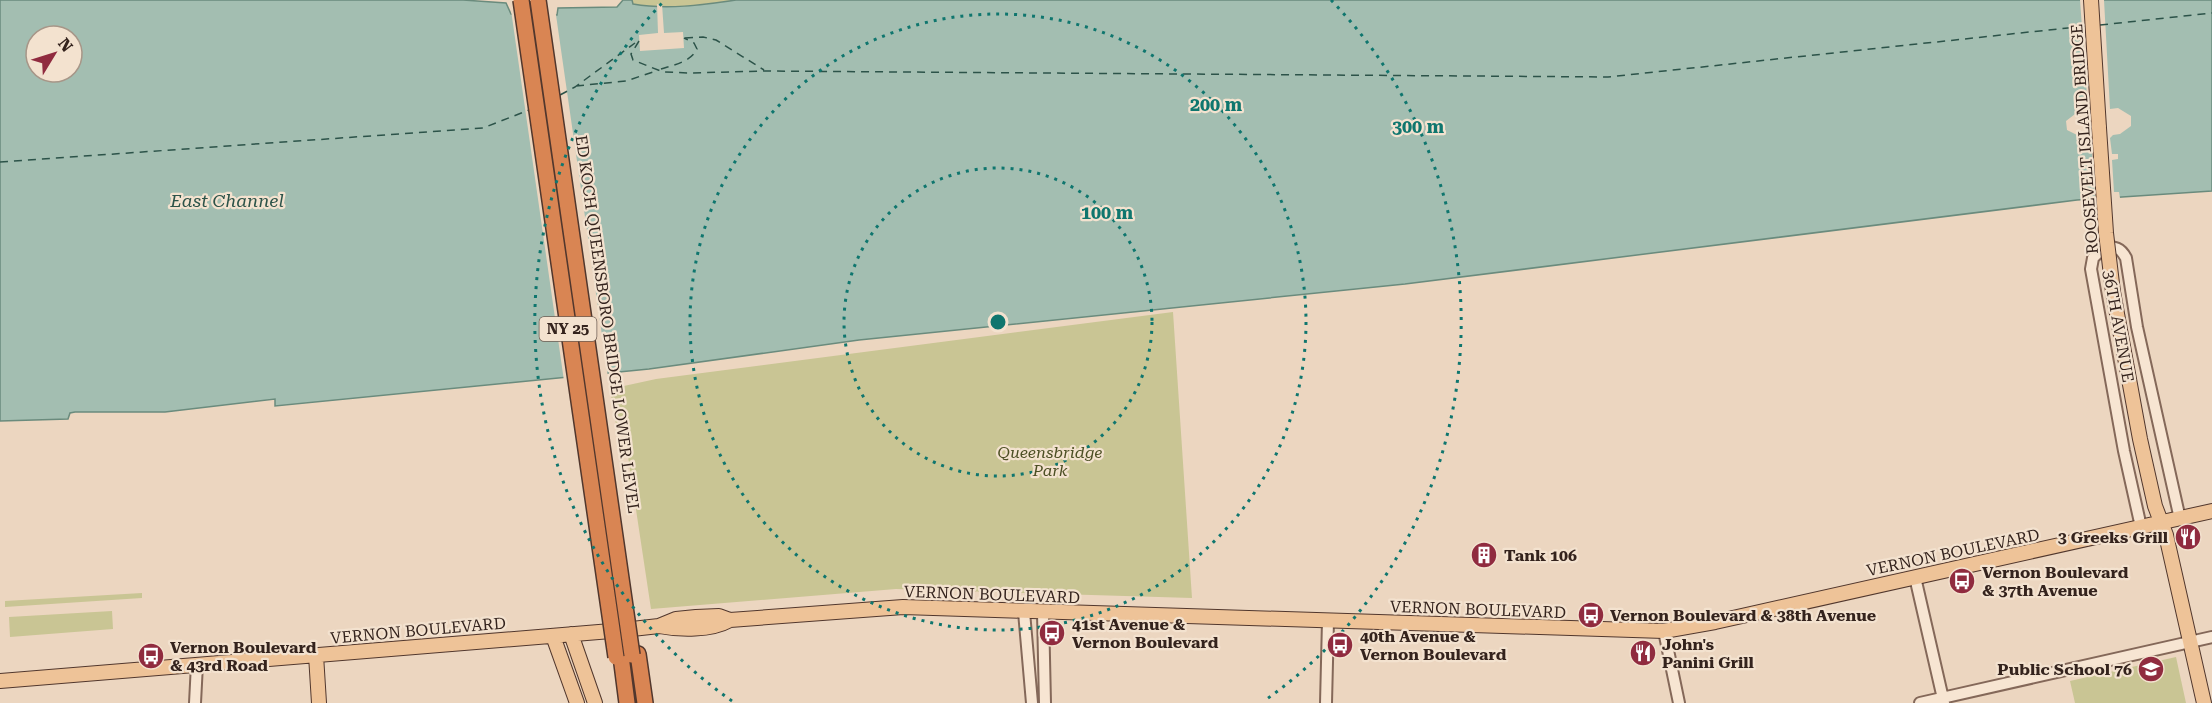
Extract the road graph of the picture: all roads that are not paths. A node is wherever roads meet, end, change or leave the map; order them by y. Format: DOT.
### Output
graph roads {
  1 [pos="520,0"];
  2 [pos="526,0"];
  3 [pos="538,0"];
  4 [pos="543,0"];
  5 [pos="2091,0"];
  6 [pos="2212,511"];
  7 [pos="2180,519"];
  8 [pos="2161,522"];
  9 [pos="2141,527"];
  10 [pos="1915,577"];
  11 [pos="1024,612"];
  12 [pos="1043,613"];
  13 [pos="1328,621"];
  14 [pos="1664,631"];
  15 [pos="571,634"];
  16 [pos="553,636"];
  17 [pos="2212,637"];
  18 [pos="2190,642"];
  19 [pos="635,654"];
  20 [pos="316,655"];
  21 [pos="197,664"];
  22 [pos="0,681"];
  23 [pos="1943,700"];
  24 [pos="195,703"];
  25 [pos="320,703"];
  26 [pos="577,703"];
  27 [pos="595,703"];
  28 [pos="622,703"];
  29 [pos="627,703"];
  30 [pos="639,703"];
  31 [pos="645,703"];
  32 [pos="1032,703"];
  33 [pos="1045,703"];
  34 [pos="1326,703"];
  35 [pos="1679,703"];
  36 [pos="1920,703"];
  37 [pos="2204,703"];
  1 -- 28 [label="highway, NY 25, bridge"];
  2 -- 29 [label="highway, bridge"];
  3 -- 19 [label="highway, bridge"];
  4 -- 19 [label="highway, ED KOCH QUEENSBORO BRIDGE LOWER LEVEL / NY 25"];
  5 -- 8 [label="main road, ROOSEVELT ISLAND BRIDGE, bridge"];
  6 -- 7 [label="main road, VERNON BOULEVARD"];
  7 -- 8 [label="main road, VERNON BOULEVARD"];
  7 -- 9 [label="street, 36TH AVENUE"];
  8 -- 9 [label="main road, VERNON BOULEVARD"];
  8 -- 18 [label="main road"];
  9 -- 10 [label="main road, VERNON BOULEVARD"];
  10 -- 14 [label="main road, VERNON BOULEVARD"];
  10 -- 23 [label="street"];
  11 -- 12 [label="main road, VERNON BOULEVARD"];
  11 -- 15 [label="main road, VERNON BOULEVARD"];
  11 -- 32 [label="street"];
  12 -- 13 [label="main road, VERNON BOULEVARD"];
  12 -- 33 [label="street"];
  13 -- 14 [label="main road, VERNON BOULEVARD"];
  13 -- 34 [label="street"];
  14 -- 35 [label="street"];
  15 -- 16 [label="main road, VERNON BOULEVARD"];
  15 -- 27 [label="main road"];
  16 -- 20 [label="main road, VERNON BOULEVARD"];
  16 -- 26 [label="main road"];
  17 -- 18 [label="street"];
  18 -- 23 [label="street"];
  18 -- 37 [label="main road"];
  19 -- 30 [label="highway"];
  19 -- 31 [label="highway, NY 25"];
  20 -- 21 [label="main road, VERNON BOULEVARD"];
  20 -- 25 [label="main road"];
  21 -- 22 [label="main road, VERNON BOULEVARD"];
  21 -- 24 [label="street"];
  23 -- 36 [label="street"];
}
